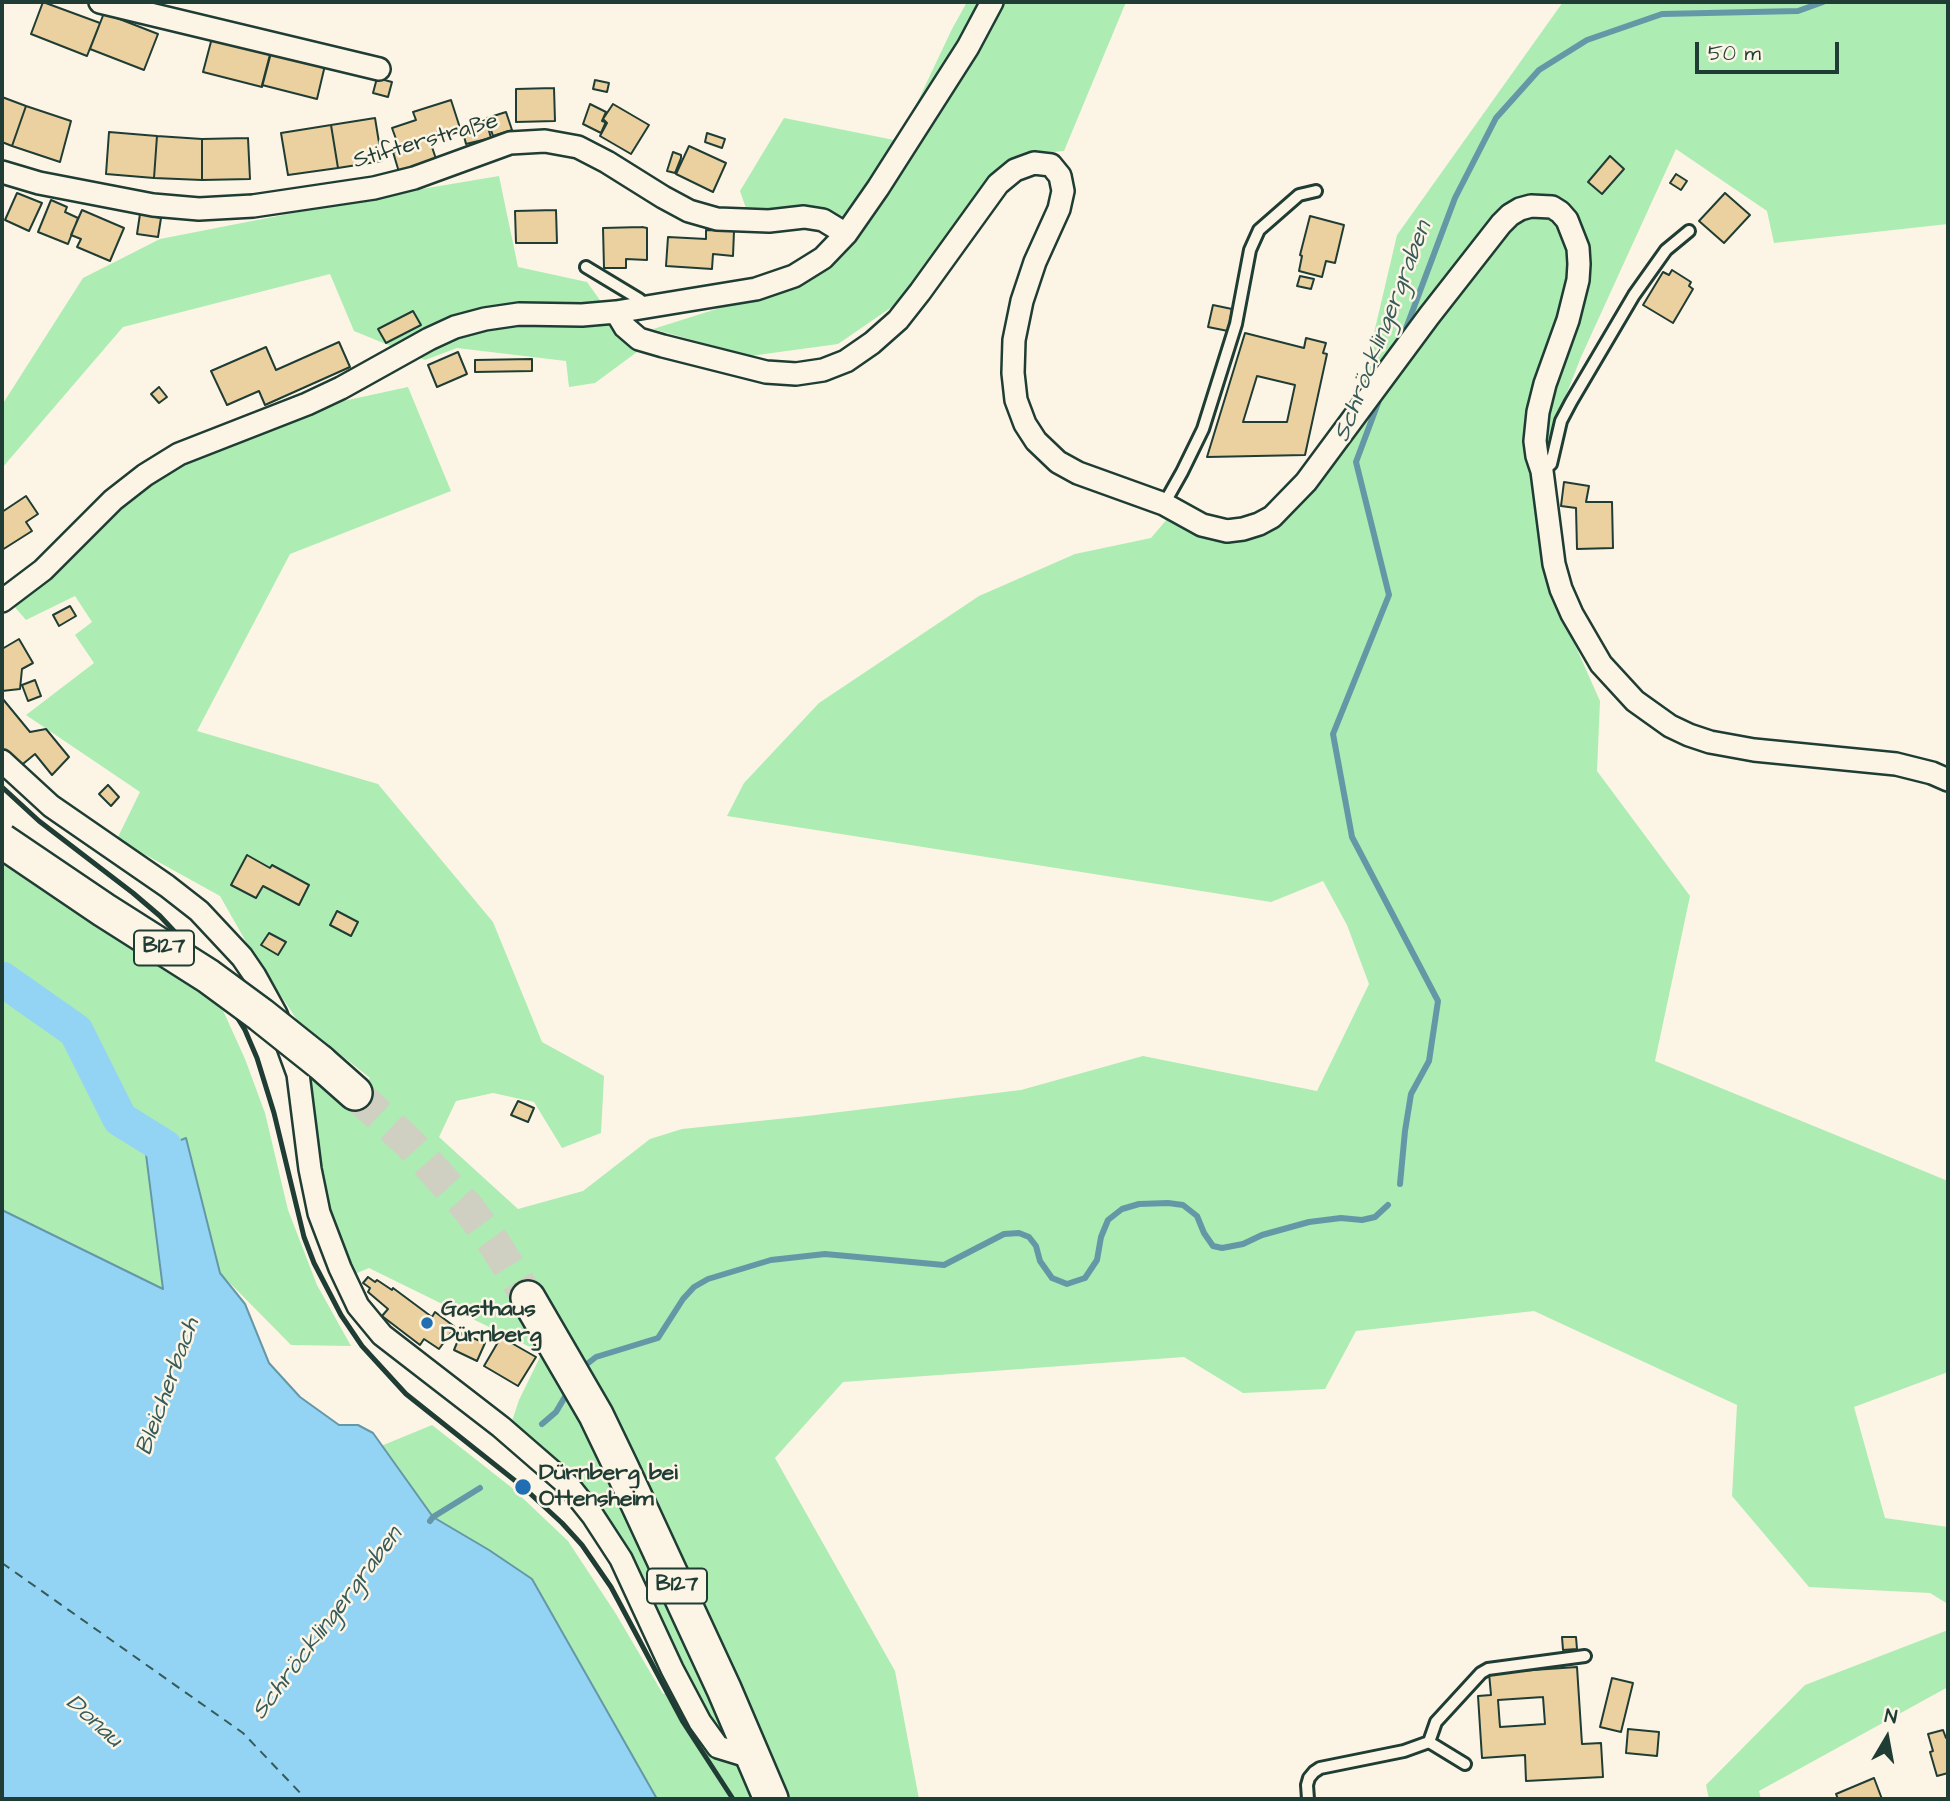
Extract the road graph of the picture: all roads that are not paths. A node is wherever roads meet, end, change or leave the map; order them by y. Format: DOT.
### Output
graph roads {
  1 [pos="100,2"];
  2 [pos="992,2"];
  3 [pos="379,69"];
  4 [pos="2,172"];
  5 [pos="1316,191"];
  6 [pos="1689,231"];
  7 [pos="846,234"];
  8 [pos="586,267"];
  9 [pos="648,307"];
  10 [pos="617,312"];
  11 [pos="1542,471"];
  12 [pos="1164,504"];
  13 [pos="2,601"];
  14 [pos="2,761"];
  15 [pos="1948,780"];
  16 [pos="2,841"];
  17 [pos="355,1093"];
  18 [pos="528,1298"];
  19 [pos="1585,1656"];
  20 [pos="1429,1742"];
  21 [pos="754,1758"];
  22 [pos="1465,1764"];
  23 [pos="771,1799"];
  24 [pos="1308,1799"];
  1 -- 3 [label="street"];
  2 -- 7 [label="street"];
  4 -- 7 [label="street, Stifterstraße"];
  5 -- 12 [label="lane"];
  6 -- 11 [label="lane"];
  7 -- 9 [label="street"];
  8 -- 9 [label="lane"];
  9 -- 10 [label="street"];
  10 -- 12 [label="street"];
  10 -- 13 [label="street"];
  11 -- 12 [label="street"];
  11 -- 15 [label="street"];
  14 -- 21 [label="street"];
  16 -- 17 [label="main road, B127, bridge"];
  18 -- 21 [label="main road, B127"];
  19 -- 20 [label="lane"];
  20 -- 22 [label="lane"];
  20 -- 24 [label="lane"];
  21 -- 23 [label="main road, B127"];
}
